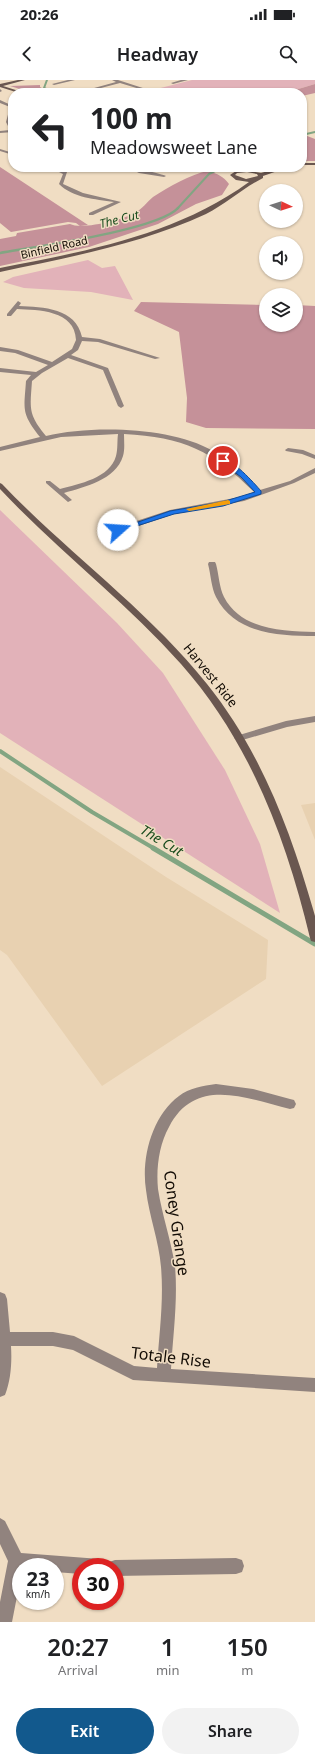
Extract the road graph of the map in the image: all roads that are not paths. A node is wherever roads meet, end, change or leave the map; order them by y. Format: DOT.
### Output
graph roads {
  1 [pos="23,80"];
  2 [pos="73,80"];
  3 [pos="114,80"];
  4 [pos="186,80"];
  5 [pos="119,82"];
  6 [pos="173,83"];
  7 [pos="54,84"];
  8 [pos="0,86"];
  9 [pos="97,88"];
  10 [pos="140,88"];
  11 [pos="63,172"];
  12 [pos="141,172"];
  13 [pos="228,172"];
  14 [pos="239,172"];
  15 [pos="249,172"];
  16 [pos="271,172"];
  17 [pos="232,175"];
  18 [pos="261,175"];
  19 [pos="164,176"];
  20 [pos="238,179"];
  21 [pos="256,179"];
  22 [pos="237,192"];
  23 [pos="124,199"];
  24 [pos="119,202"];
  25 [pos="90,214"];
  26 [pos="0,271"];
  27 [pos="9,315"];
  28 [pos="79,339"];
  29 [pos="0,349"];
  30 [pos="67,356"];
  31 [pos="157,358"];
  32 [pos="52,364"];
  33 [pos="0,370"];
  34 [pos="36,374"];
  35 [pos="121,406"];
  36 [pos="121,432"];
  37 [pos="44,438"];
  38 [pos="0,449"];
  39 [pos="288,450"];
  40 [pos="315,457"];
  41 [pos="315,470"];
  42 [pos="48,482"];
  43 [pos="0,485"];
  44 [pos="59,492"];
  45 [pos="259,493"];
  46 [pos="68,500"];
  47 [pos="118,530"];
  48 [pos="212,564"];
  49 [pos="315,634"];
  50 [pos="315,718"];
  51 [pos="239,738"];
  52 [pos="315,938"];
  53 [pos="290,1104"];
  54 [pos="0,1299"];
  55 [pos="4,1339"];
  56 [pos="163,1375"];
  57 [pos="315,1385"];
  58 [pos="0,1390"];
  59 [pos="0,1526"];
  60 [pos="15,1558"];
  61 [pos="236,1566"];
  62 [pos="124,1568"];
  63 [pos="12,1581"];
  64 [pos="4,1622"];
  1 -- 8 [label="main road"];
  2 -- 7 [label="street"];
  3 -- 5 [label="street"];
  4 -- 6 [label="street"];
  5 -- 9 [label="street"];
  5 -- 10 [label="street"];
  11 -- 24 [label="street"];
  12 -- 19 [label="street"];
  13 -- 17 [label="main road"];
  14 -- 17 [label="main road"];
  15 -- 18 [label="main road"];
  16 -- 18 [label="main road"];
  17 -- 20 [label="main road"];
  18 -- 21 [label="main road, Binfield Road"];
  20 -- 21 [label="main road"];
  20 -- 22 [label="main road"];
  21 -- 22 [label="main road, Binfield Road"];
  22 -- 26 [label="main road, Binfield Road"];
  23 -- 24 [label="street"];
  24 -- 25 [label="street"];
  27 -- 28 [label="street"];
  28 -- 30 [label="street"];
  28 -- 31 [label="street"];
  29 -- 32 [label="street"];
  30 -- 32 [label="street"];
  30 -- 35 [label="street"];
  32 -- 34 [label="street"];
  33 -- 34 [label="street"];
  34 -- 37 [label="street"];
  36 -- 37 [label="street"];
  36 -- 44 [label="street"];
  36 -- 45 [label="street"];
  37 -- 38 [label="street"];
  39 -- 40 [label="street"];
  41 -- 45 [label="street"];
  42 -- 44 [label="street"];
  43 -- 51 [label="main road, Harvest Ride"];
  44 -- 46 [label="street"];
  45 -- 47 [label="street"];
  48 -- 49 [label="street"];
  50 -- 51 [label="street"];
  51 -- 52 [label="main road, Harvest Ride"];
  53 -- 56 [label="street, Coney Grange"];
  54 -- 55 [label="street"];
  55 -- 56 [label="street, Totale Rise"];
  55 -- 58 [label="street"];
  56 -- 57 [label="street, Totale Rise"];
  59 -- 60 [label="street"];
  61 -- 62 [label="street"];
  63 -- 64 [label="street"];
}
